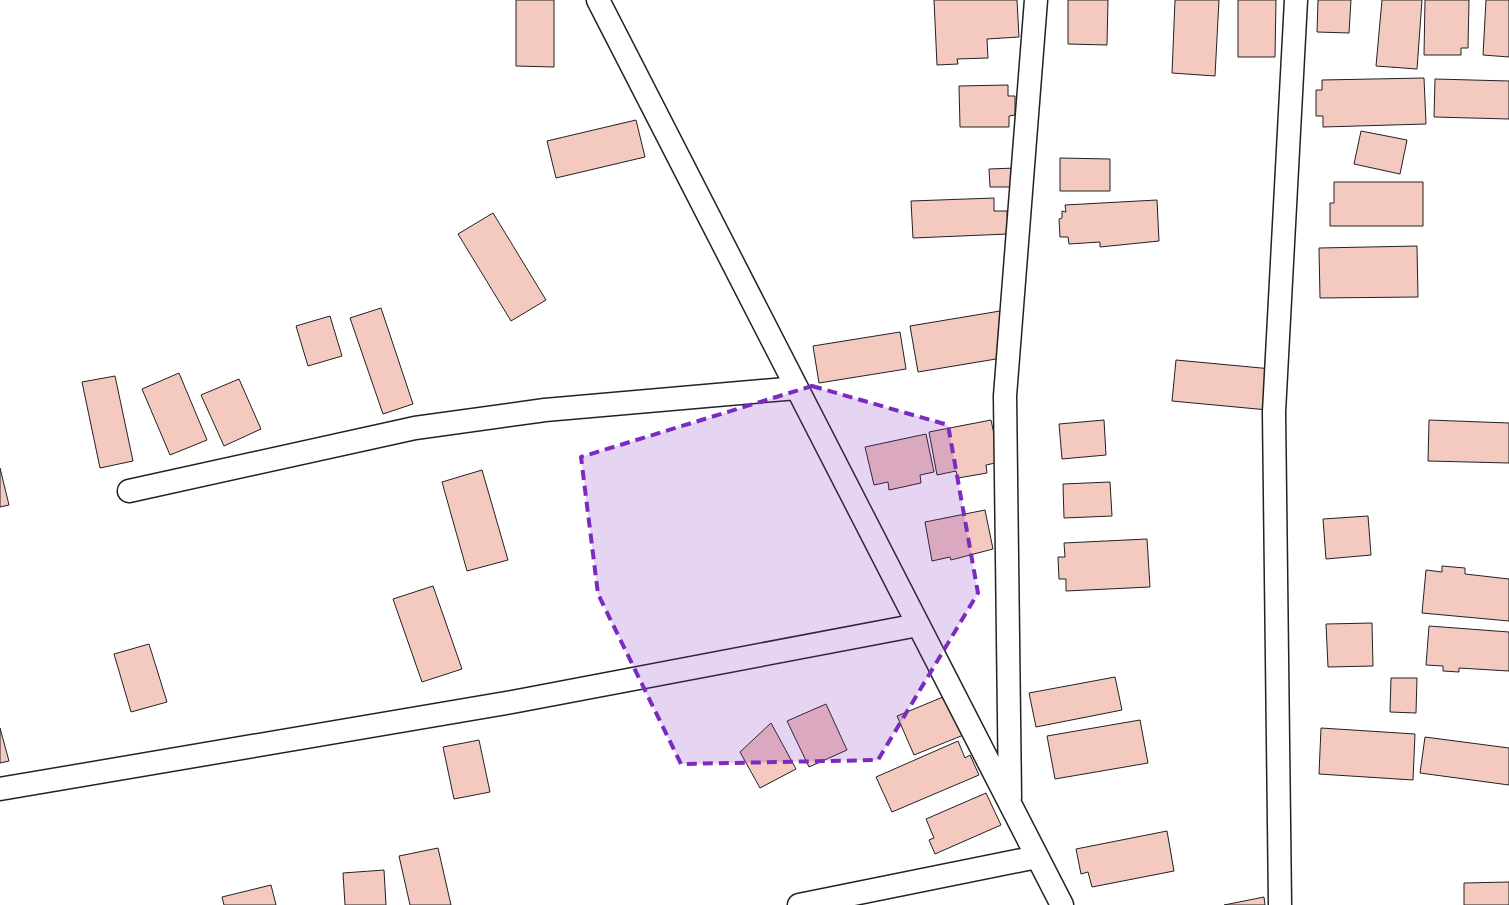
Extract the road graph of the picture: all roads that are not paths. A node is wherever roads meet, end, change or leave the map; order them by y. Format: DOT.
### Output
graph roads {
  1 [pos="598,0"];
  2 [pos="1036,0"];
  3 [pos="1296,0"];
  4 [pos="797,388"];
  5 [pos="129,491"];
  6 [pos="918,625"];
  7 [pos="0,789"];
  8 [pos="1010,804"];
  9 [pos="1037,857"];
  10 [pos="799,905"];
  11 [pos="1062,905"];
  12 [pos="1280,905"];
  1 -- 4 [label="street"];
  2 -- 8 [label="street"];
  3 -- 12 [label="street"];
  4 -- 5 [label="street"];
  4 -- 6 [label="street"];
  6 -- 7 [label="street"];
  6 -- 8 [label="street"];
  8 -- 9 [label="street"];
  9 -- 10 [label="street"];
  9 -- 11 [label="street"];
}
